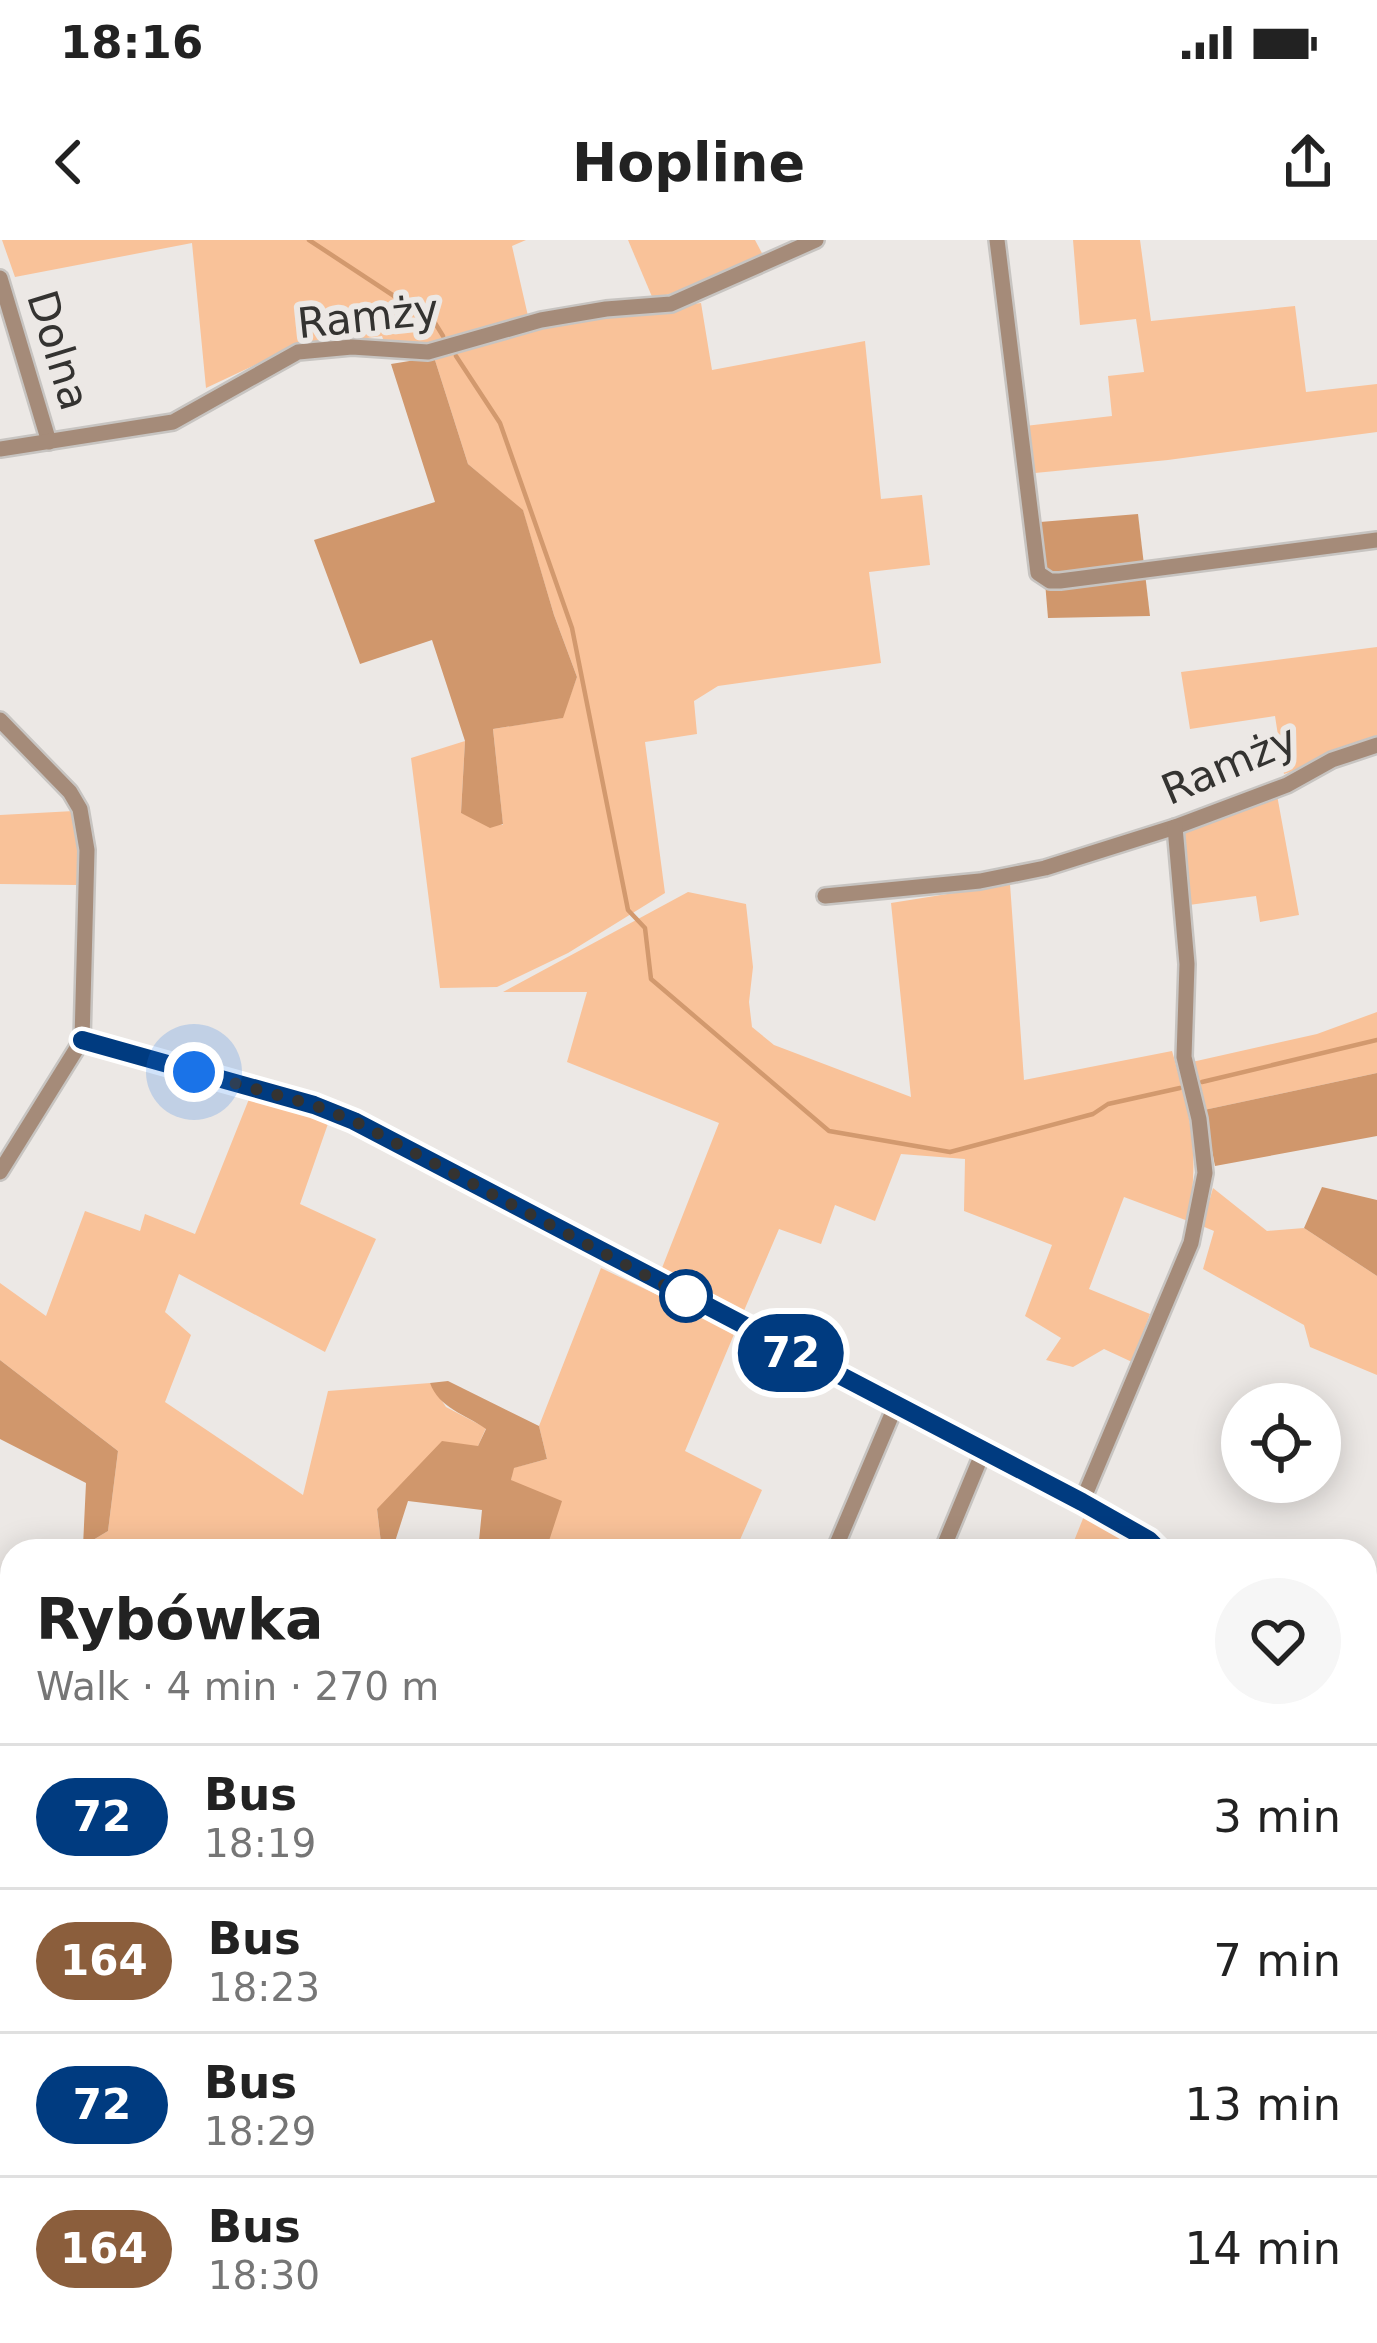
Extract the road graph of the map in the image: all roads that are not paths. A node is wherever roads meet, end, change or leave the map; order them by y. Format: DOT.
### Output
graph roads {
  1 [pos="816,240"];
  2 [pos="997,240"];
  3 [pos="0,278"];
  4 [pos="49,442"];
  5 [pos="0,448"];
  6 [pos="1377,540"];
  7 [pos="0,720"];
  8 [pos="1377,745"];
  9 [pos="1175,827"];
  10 [pos="825,896"];
  11 [pos="82,1040"];
  12 [pos="0,1172"];
  13 [pos="895,1406"];
  14 [pos="983,1452"];
  15 [pos="1082,1502"];
  16 [pos="839,1539"];
  17 [pos="947,1539"];
  18 [pos="1147,1539"];
  1 -- 4 [label="street, Ramży"];
  2 -- 6 [label="street"];
  3 -- 4 [label="street, Dolna"];
  4 -- 5 [label="street, Ramży"];
  7 -- 11 [label="street"];
  8 -- 9 [label="street, Ramży"];
  9 -- 10 [label="street, Ramży"];
  9 -- 15 [label="street"];
  11 -- 12 [label="street"];
  11 -- 13 [label="street"];
  13 -- 14 [label="street"];
  13 -- 16 [label="street"];
  14 -- 15 [label="street"];
  14 -- 17 [label="street"];
  15 -- 18 [label="street"];
}
